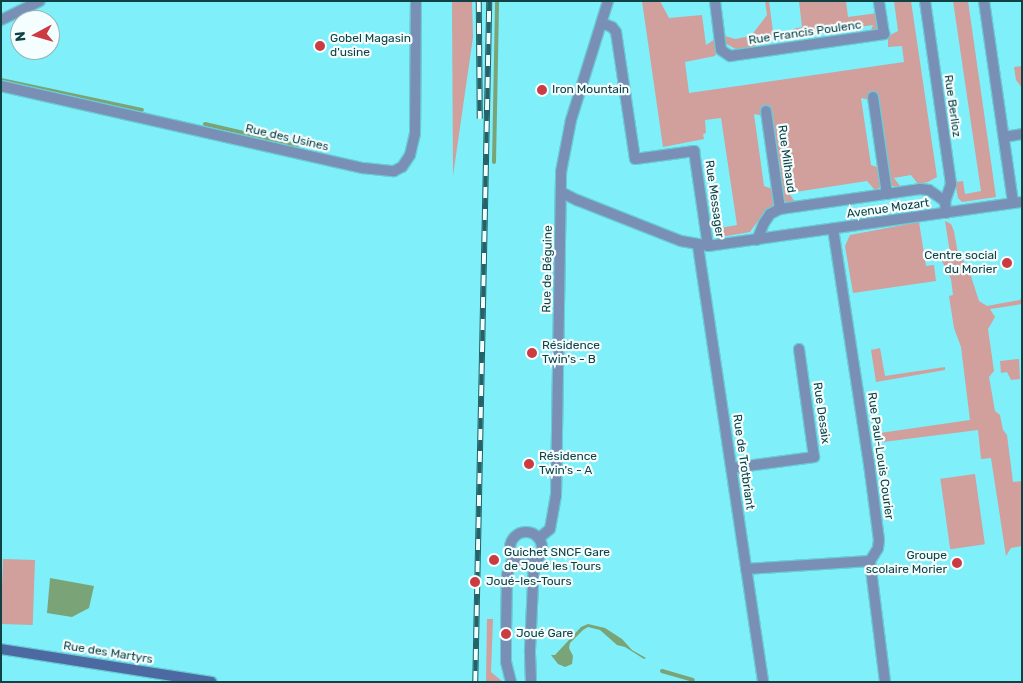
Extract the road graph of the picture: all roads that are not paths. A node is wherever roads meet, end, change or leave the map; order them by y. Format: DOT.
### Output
graph roads {
  1 [pos="40,1"];
  2 [pos="416,1"];
  3 [pos="608,1"];
  4 [pos="715,1"];
  5 [pos="879,1"];
  6 [pos="925,1"];
  7 [pos="984,1"];
  8 [pos="1,20"];
  9 [pos="602,23"];
  10 [pos="1,86"];
  11 [pos="873,97"];
  12 [pos="766,112"];
  13 [pos="1022,134"];
  14 [pos="1004,137"];
  15 [pos="561,192"];
  16 [pos="887,194"];
  17 [pos="945,201"];
  18 [pos="1017,203"];
  19 [pos="780,209"];
  20 [pos="946,213"];
  21 [pos="833,229"];
  22 [pos="757,240"];
  23 [pos="703,246"];
  24 [pos="799,349"];
  25 [pos="732,468"];
  26 [pos="539,538"];
  27 [pos="513,558"];
  28 [pos="870,561"];
  29 [pos="534,563"];
  30 [pos="746,569"];
  31 [pos="1,649"];
  32 [pos="173,679"];
  33 [pos="211,682"];
  34 [pos="511,682"];
  35 [pos="531,682"];
  36 [pos="763,682"];
  37 [pos="885,682"];
  1 -- 8 [label="street"];
  2 -- 10 [label="street, Rue des Usines"];
  3 -- 9 [label="street, Rue de Béguine"];
  4 -- 5 [label="street, Rue Francis Poulenc"];
  6 -- 17 [label="street, Rue Berlioz"];
  7 -- 14 [label="street"];
  9 -- 15 [label="street, Rue de Béguine"];
  9 -- 23 [label="street, Rue Messager"];
  11 -- 16 [label="street"];
  12 -- 19 [label="street, Rue Milhaud"];
  13 -- 14 [label="street"];
  14 -- 18 [label="street"];
  15 -- 23 [label="street, Avenue Mozart"];
  15 -- 26 [label="street, Rue de Béguine"];
  16 -- 17 [label="street, Avenue Mozart"];
  16 -- 19 [label="street, Avenue Mozart"];
  17 -- 20 [label="street, Rue Berlioz"];
  18 -- 20 [label="street, Avenue Mozart"];
  19 -- 22 [label="street"];
  20 -- 21 [label="street, Avenue Mozart"];
  21 -- 22 [label="street, Avenue Mozart"];
  21 -- 28 [label="street, Rue Paul-Louis Courier"];
  22 -- 23 [label="street, Avenue Mozart"];
  23 -- 25 [label="street, Rue de Trotbriant"];
  24 -- 25 [label="street, Rue Desaix"];
  25 -- 30 [label="street, Rue de Trotbriant"];
  26 -- 27 [label="street"];
  26 -- 29 [label="street, Rue de Béguine"];
  27 -- 29 [label="street"];
  27 -- 34 [label="street"];
  28 -- 30 [label="street"];
  28 -- 37 [label="street"];
  29 -- 35 [label="street, Rue de Béguine"];
  30 -- 36 [label="street, Rue de Trotbriant"];
  31 -- 32 [label="main road, Rue des Martyrs"];
  32 -- 33 [label="main road, Rue des Martyrs"];
}
